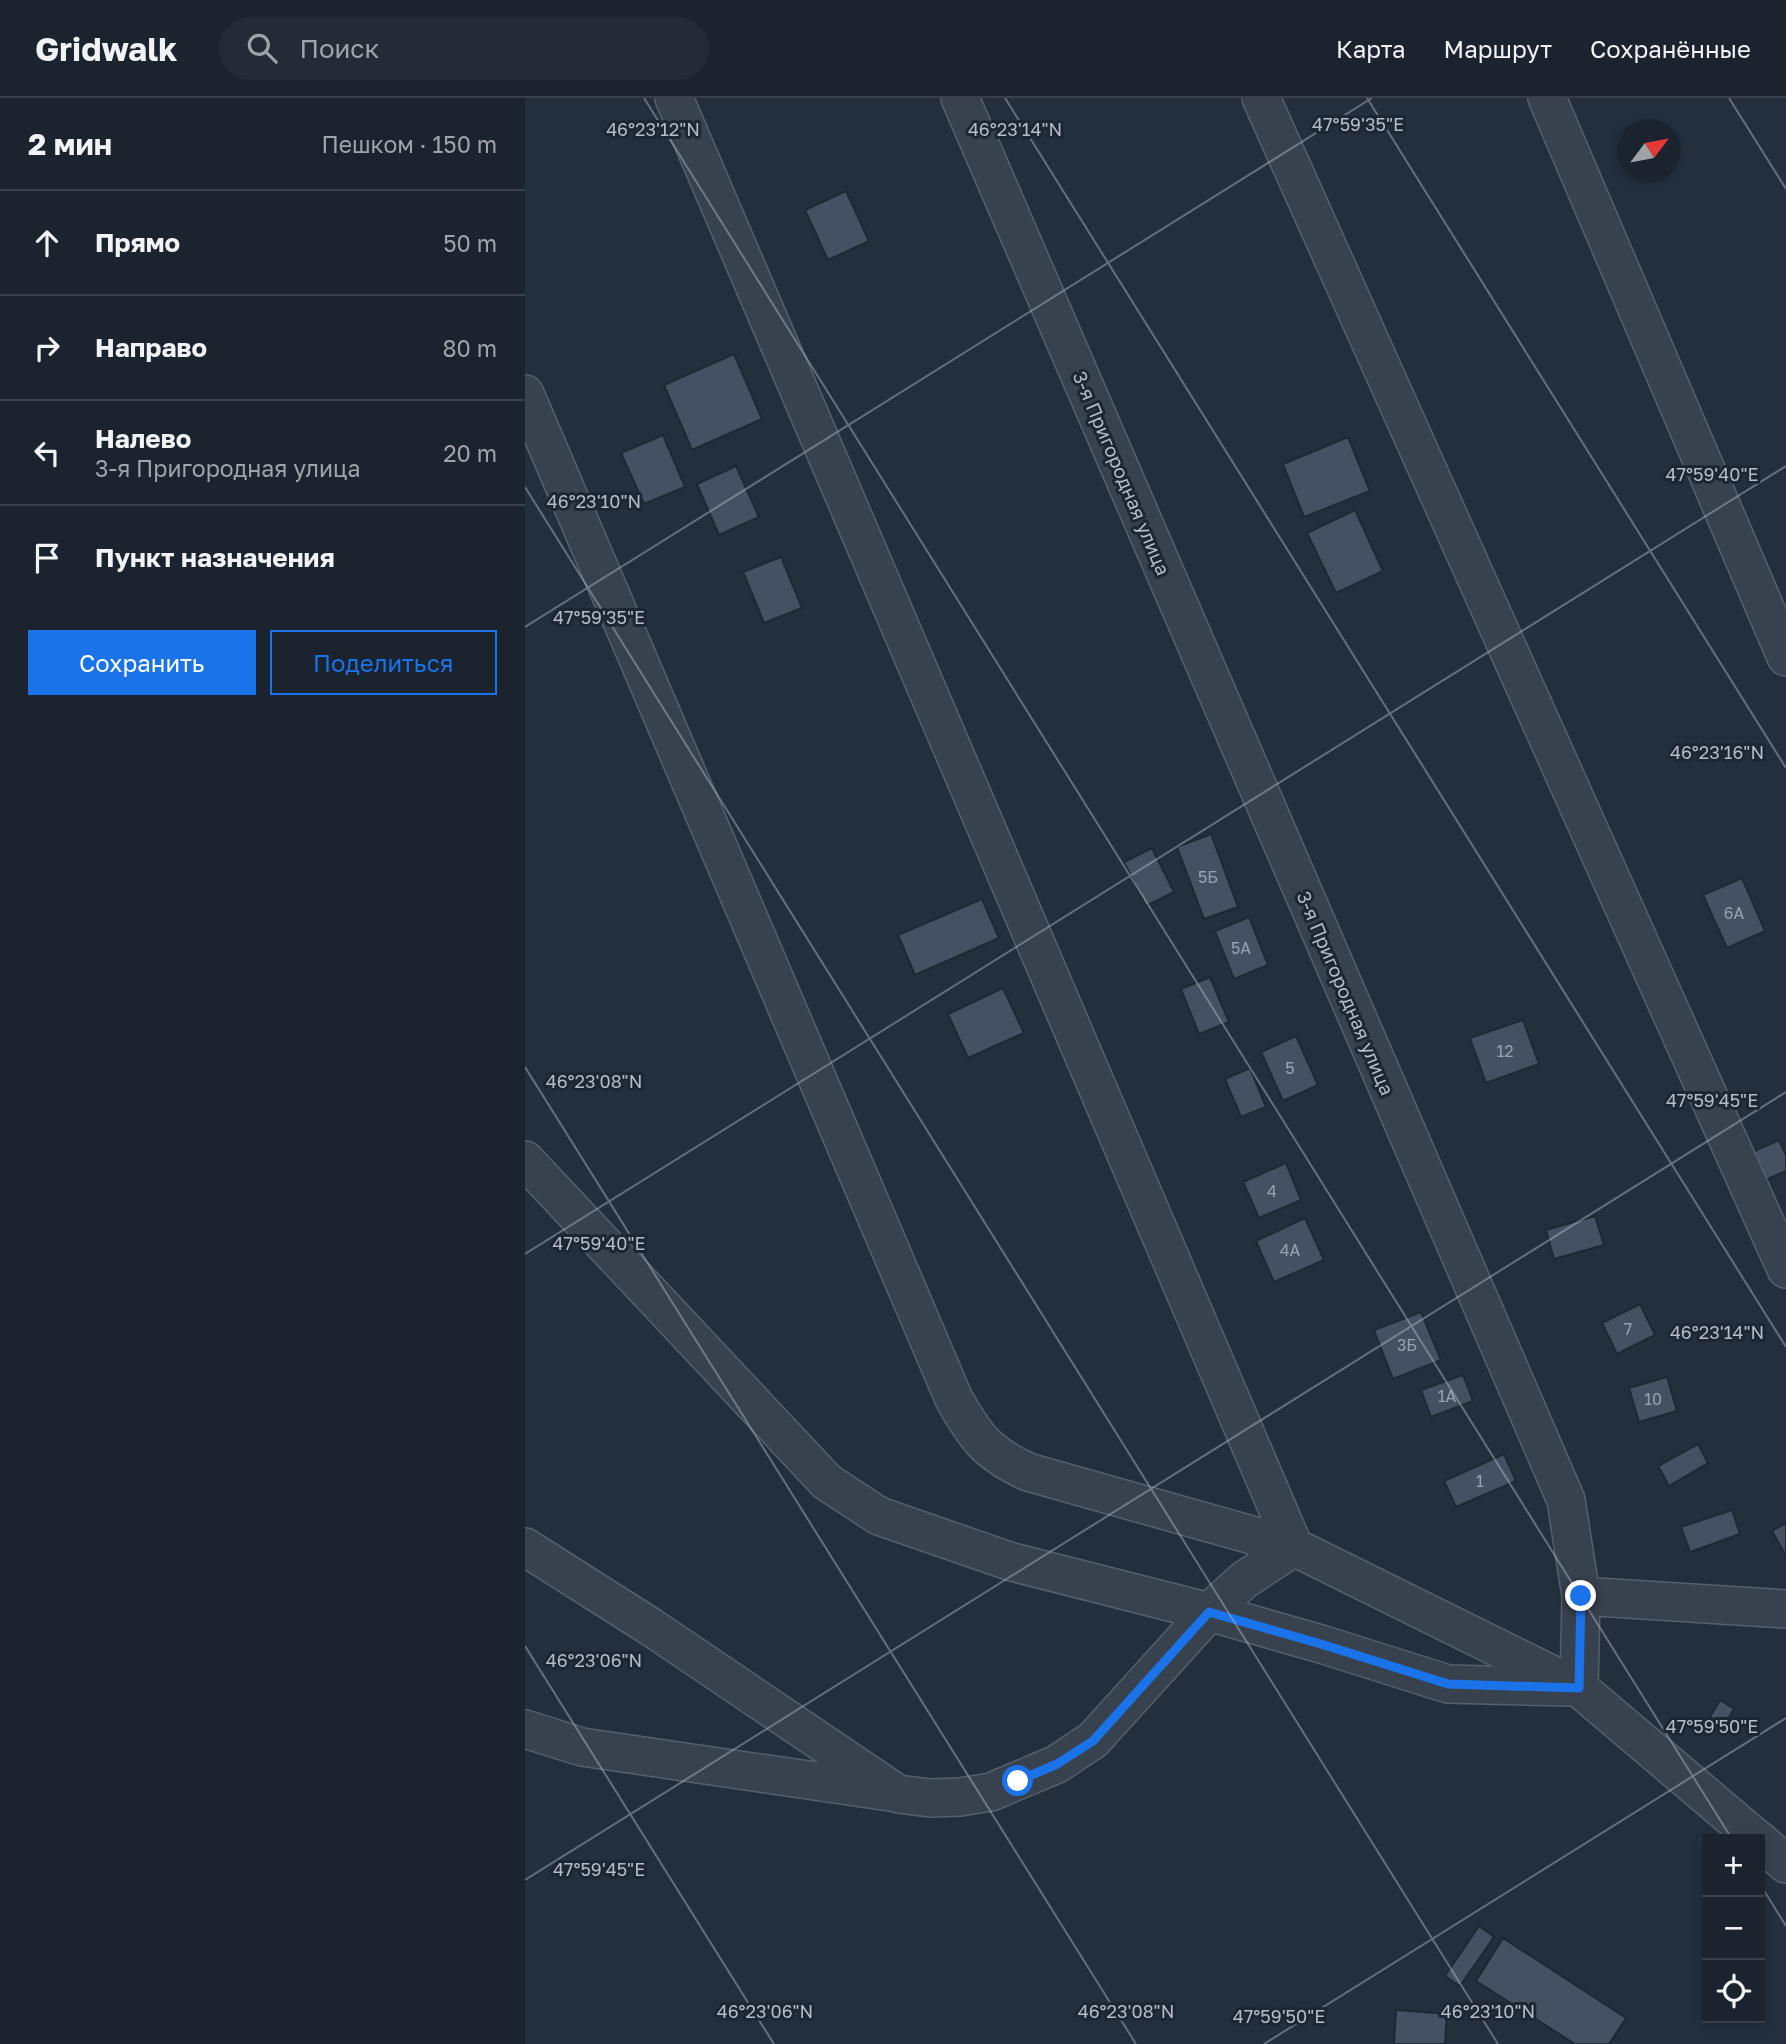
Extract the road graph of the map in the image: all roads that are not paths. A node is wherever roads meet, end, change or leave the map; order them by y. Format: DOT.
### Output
graph roads {
  1 [pos="674,98"];
  2 [pos="960,98"];
  3 [pos="1261,98"];
  4 [pos="1547,98"];
  5 [pos="525,394"];
  6 [pos="1786,657"];
  7 [pos="525,1160"];
  8 [pos="1786,1269"];
  9 [pos="525,1547"];
  10 [pos="1294,1547"];
  11 [pos="1581,1596"];
  12 [pos="1786,1609"];
  13 [pos="1209,1612"];
  14 [pos="1579,1688"];
  15 [pos="525,1730"];
  16 [pos="898,1794"];
  17 [pos="1751,1834"];
  18 [pos="1765,1846"];
  19 [pos="1786,1864"];
  1 -- 10 [label="street"];
  2 -- 11 [label="street, 3-я Пригородная улица"];
  3 -- 8 [label="street"];
  4 -- 6 [label="street"];
  5 -- 10 [label="street"];
  7 -- 13 [label="street"];
  9 -- 16 [label="street"];
  10 -- 13 [label="street"];
  10 -- 14 [label="street"];
  11 -- 12 [label="street"];
  11 -- 14 [label="street, 3-я Пригородная улица"];
  13 -- 14 [label="street"];
  13 -- 16 [label="street"];
  14 -- 17 [label="street"];
  15 -- 16 [label="street"];
  18 -- 19 [label="street"];
}
